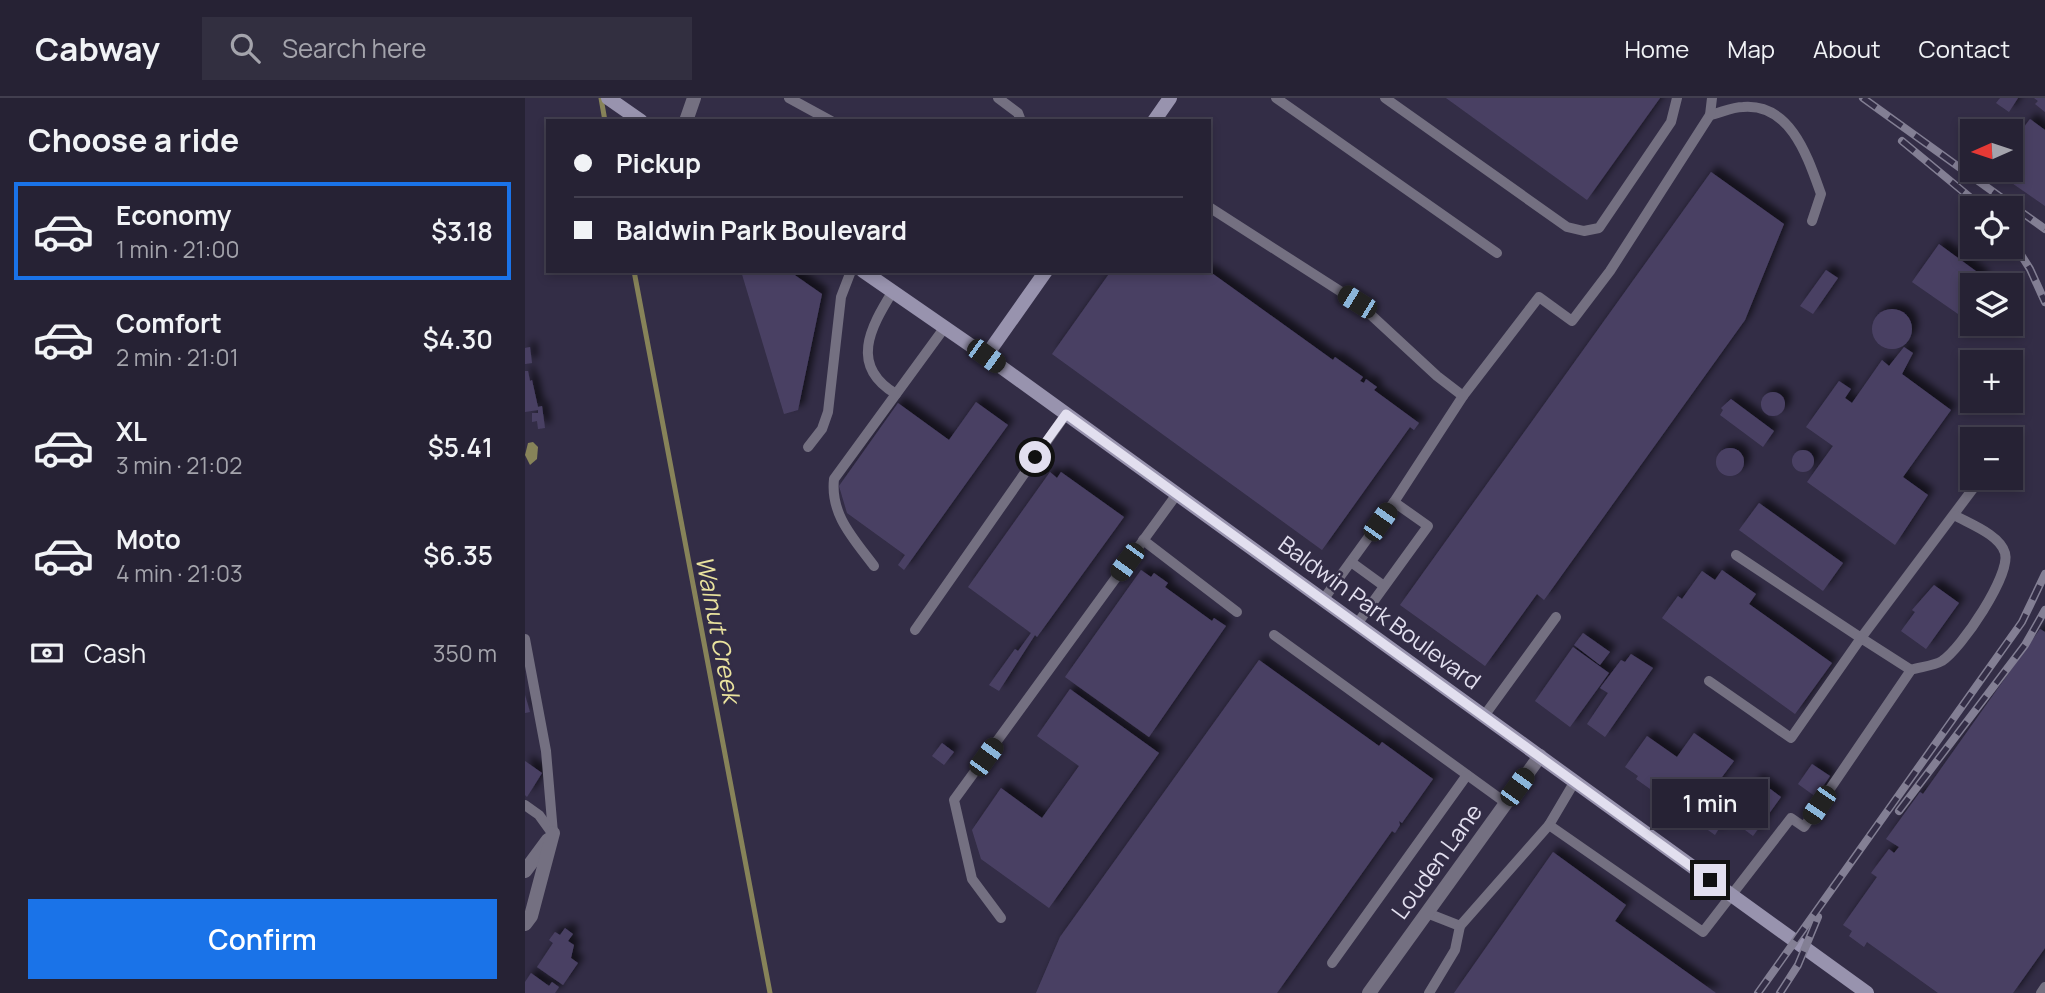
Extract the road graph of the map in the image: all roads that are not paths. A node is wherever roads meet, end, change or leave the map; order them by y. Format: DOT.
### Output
graph roads {
  1 [pos="608,98"];
  2 [pos="694,98"];
  3 [pos="789,98"];
  4 [pos="998,98"];
  5 [pos="1170,98"];
  6 [pos="1276,98"];
  7 [pos="1385,98"];
  8 [pos="1677,98"];
  9 [pos="1712,98"];
  10 [pos="1710,116"];
  11 [pos="638,119"];
  12 [pos="687,119"];
  13 [pos="827,119"];
  14 [pos="1020,119"];
  15 [pos="1155,119"];
  16 [pos="1211,208"];
  17 [pos="1812,221"];
  18 [pos="1497,253"];
  19 [pos="850,273"];
  20 [pos="866,273"];
  21 [pos="1046,273"];
  22 [pos="893,291"];
  23 [pos="945,327"];
  24 [pos="986,356"];
  25 [pos="896,394"];
  26 [pos="1463,396"];
  27 [pos="1066,414"];
  28 [pos="808,447"];
  29 [pos="1972,490"];
  30 [pos="1177,494"];
  31 [pos="1394,502"];
  32 [pos="1954,516"];
  33 [pos="1143,540"];
  34 [pos="1736,555"];
  35 [pos="1351,562"];
  36 [pos="874,566"];
  37 [pos="1384,586"];
  38 [pos="1323,600"];
  39 [pos="1237,612"];
  40 [pos="1556,617"];
  41 [pos="1357,624"];
  42 [pos="915,630"];
  43 [pos="1274,635"];
  44 [pos="1861,638"];
  45 [pos="525,639"];
  46 [pos="1911,670"];
  47 [pos="1709,681"];
  48 [pos="1484,716"];
  49 [pos="1540,756"];
  50 [pos="1467,775"];
  51 [pos="1575,782"];
  52 [pos="1506,803"];
  53 [pos="525,805"];
  54 [pos="1549,825"];
  55 [pos="553,834"];
  56 [pos="525,872"];
  57 [pos="1732,896"];
  58 [pos="1427,913"];
  59 [pos="1001,918"];
  60 [pos="525,923"];
  61 [pos="1460,926"];
  62 [pos="1332,963"];
  63 [pos="2045,987"];
  64 [pos="1369,993"];
  65 [pos="1429,993"];
  66 [pos="1867,993"];
  67 [pos="2041,993"];
  1 -- 11 [label="main road"];
  2 -- 12 [label="street"];
  3 -- 13 [label="lane"];
  4 -- 14 [label="lane"];
  5 -- 15 [label="main road"];
  6 -- 18 [label="lane"];
  7 -- 8 [label="lane"];
  9 -- 10 [label="lane"];
  10 -- 17 [label="lane"];
  10 -- 26 [label="lane"];
  16 -- 26 [label="lane"];
  19 -- 28 [label="lane"];
  20 -- 22 [label="main road, Baldwin Park Boulevard"];
  21 -- 24 [label="main road"];
  22 -- 23 [label="main road, Baldwin Park Boulevard"];
  22 -- 25 [label="lane"];
  23 -- 24 [label="main road, Baldwin Park Boulevard"];
  23 -- 25 [label="lane"];
  24 -- 27 [label="main road, Baldwin Park Boulevard"];
  25 -- 36 [label="lane"];
  26 -- 31 [label="lane"];
  27 -- 30 [label="main road, Baldwin Park Boulevard"];
  27 -- 42 [label="lane"];
  29 -- 32 [label="lane"];
  30 -- 33 [label="lane"];
  30 -- 38 [label="main road, Baldwin Park Boulevard"];
  31 -- 35 [label="lane"];
  31 -- 37 [label="lane"];
  32 -- 44 [label="lane"];
  32 -- 46 [label="lane"];
  33 -- 39 [label="lane"];
  33 -- 59 [label="lane"];
  34 -- 44 [label="lane"];
  35 -- 37 [label="lane"];
  35 -- 38 [label="lane"];
  37 -- 41 [label="lane"];
  38 -- 41 [label="main road, Baldwin Park Boulevard"];
  40 -- 48 [label="lane"];
  41 -- 48 [label="main road, Baldwin Park Boulevard"];
  43 -- 50 [label="lane"];
  44 -- 46 [label="lane"];
  44 -- 47 [label="lane"];
  45 -- 55 [label="lane"];
  46 -- 57 [label="lane"];
  48 -- 49 [label="main road, Baldwin Park Boulevard"];
  49 -- 51 [label="main road, Baldwin Park Boulevard"];
  49 -- 52 [label="street, Louden Lane"];
  50 -- 52 [label="lane"];
  50 -- 62 [label="lane"];
  51 -- 54 [label="lane"];
  51 -- 57 [label="main road, Baldwin Park Boulevard"];
  52 -- 58 [label="street, Louden Lane"];
  53 -- 55 [label="lane"];
  54 -- 57 [label="lane"];
  54 -- 61 [label="lane"];
  55 -- 56 [label="street"];
  55 -- 60 [label="street"];
  57 -- 66 [label="main road, Baldwin Park Boulevard"];
  58 -- 61 [label="lane"];
  58 -- 64 [label="street, Louden Lane"];
  61 -- 65 [label="lane"];
  63 -- 67 [label="lane"];
}
